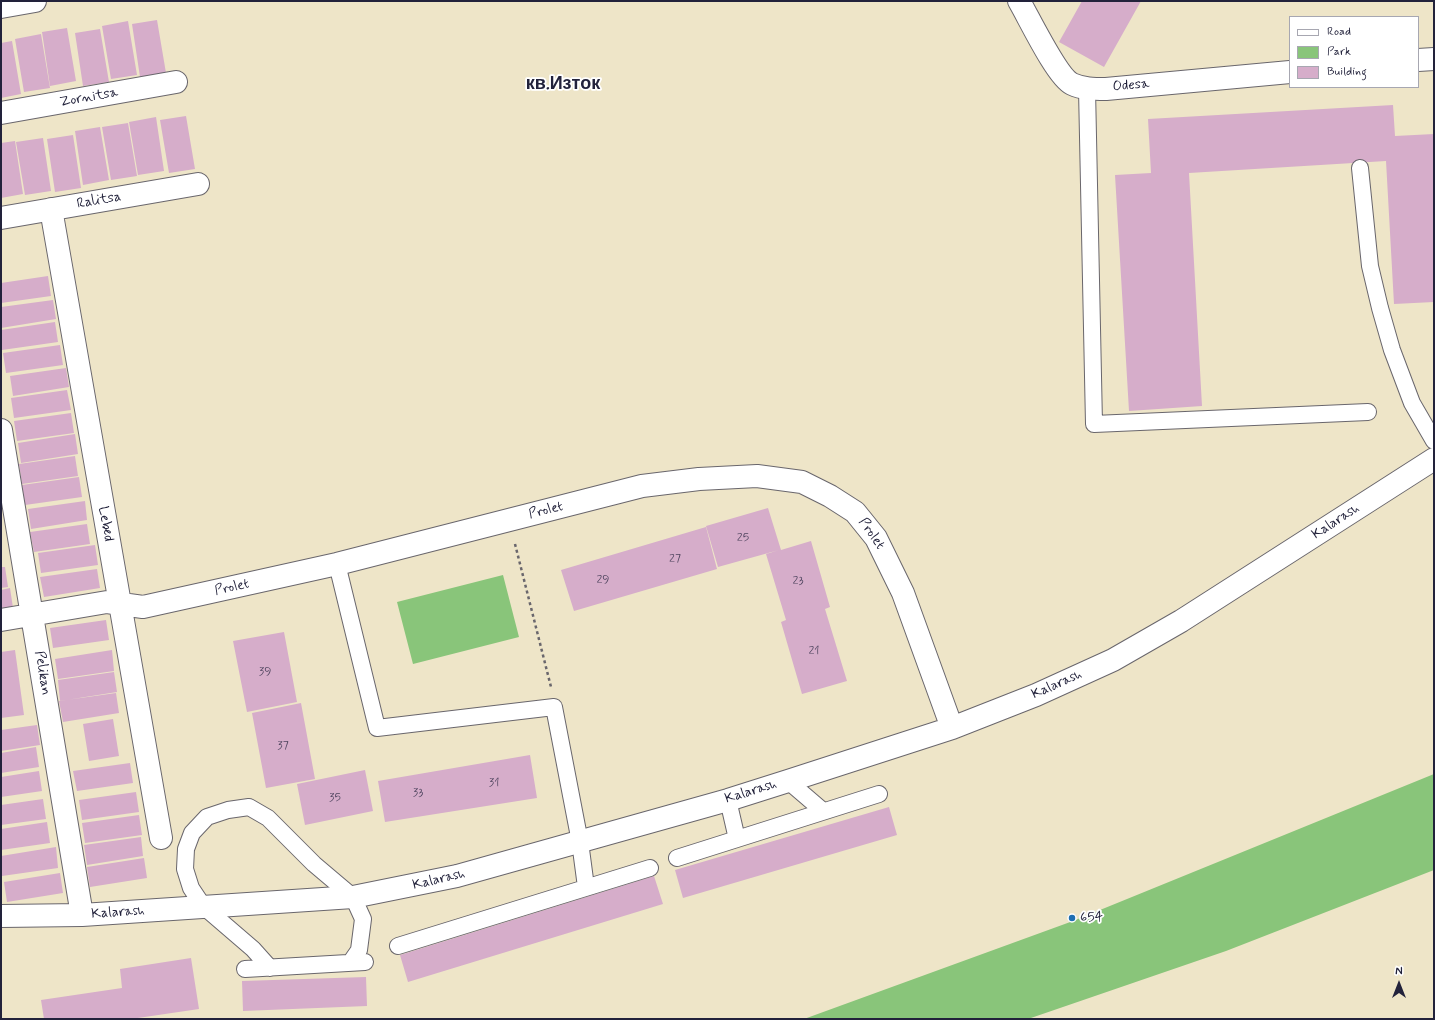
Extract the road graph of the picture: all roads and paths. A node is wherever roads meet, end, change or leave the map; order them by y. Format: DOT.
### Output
graph roads {
  1 [pos="35,1"];
  2 [pos="1019,1"];
  3 [pos="1,7"];
  4 [pos="1434,59"];
  5 [pos="1419,60"];
  6 [pos="1289,72"];
  7 [pos="176,82"];
  8 [pos="1087,88"];
  9 [pos="1,113"];
  10 [pos="1360,168"];
  11 [pos="198,184"];
  12 [pos="50,209"];
  13 [pos="1,218"];
  14 [pos="1368,412"];
  15 [pos="1,430"];
  16 [pos="1434,441"];
  17 [pos="1434,459"];
  18 [pos="509,520"];
  19 [pos="337,564"];
  20 [pos="119,603"];
  21 [pos="33,615"];
  22 [pos="1,620"];
  23 [pos="554,707"];
  24 [pos="952,728"];
  25 [pos="788,781"];
  26 [pos="879,794"];
  27 [pos="728,800"];
  28 [pos="823,811"];
  29 [pos="161,838"];
  30 [pos="737,839"];
  31 [pos="580,842"];
  32 [pos="677,858"];
  33 [pos="650,868"];
  34 [pos="586,887"];
  35 [pos="353,897"];
  36 [pos="203,906"];
  37 [pos="82,915"];
  38 [pos="1,916"];
  39 [pos="398,946"];
  40 [pos="270,968"];
  41 [pos="245,969"];
  1 -- 3 [label="street"];
  2 -- 8 [label="street, Odesa"];
  4 -- 5 [label="street"];
  6 -- 8 [label="street, Odesa"];
  7 -- 9 [label="street, Zornitsa"];
  8 -- 14 [label="lane"];
  10 -- 16 [label="lane"];
  11 -- 12 [label="street, Ralitsa"];
  12 -- 13 [label="street, Ralitsa"];
  12 -- 20 [label="street, Lebed"];
  15 -- 21 [label="street, Pelikan"];
  17 -- 24 [label="street, Kalarash"];
  18 -- 19 [label="street, Prolet"];
  18 -- 23 [label="path"];
  18 -- 24 [label="street, Prolet"];
  19 -- 20 [label="street, Prolet"];
  19 -- 23 [label="lane"];
  20 -- 21 [label="street, Prolet"];
  20 -- 29 [label="street, Lebed"];
  21 -- 22 [label="street, Prolet"];
  21 -- 37 [label="street, Pelikan"];
  23 -- 31 [label="lane"];
  24 -- 25 [label="street, Kalarash"];
  25 -- 27 [label="street, Kalarash"];
  25 -- 28 [label="lane"];
  26 -- 28 [label="lane"];
  27 -- 30 [label="lane"];
  27 -- 31 [label="street, Kalarash"];
  28 -- 30 [label="lane"];
  30 -- 32 [label="lane"];
  31 -- 34 [label="lane"];
  31 -- 35 [label="street, Kalarash"];
  33 -- 34 [label="lane"];
  34 -- 39 [label="lane"];
  35 -- 36 [label="street, Kalarash"];
  35 -- 36 [label="lane"];
  35 -- 40 [label="lane"];
  36 -- 37 [label="street, Kalarash"];
  36 -- 40 [label="lane"];
  37 -- 38 [label="street, Kalarash"];
  40 -- 41 [label="lane"];
}
